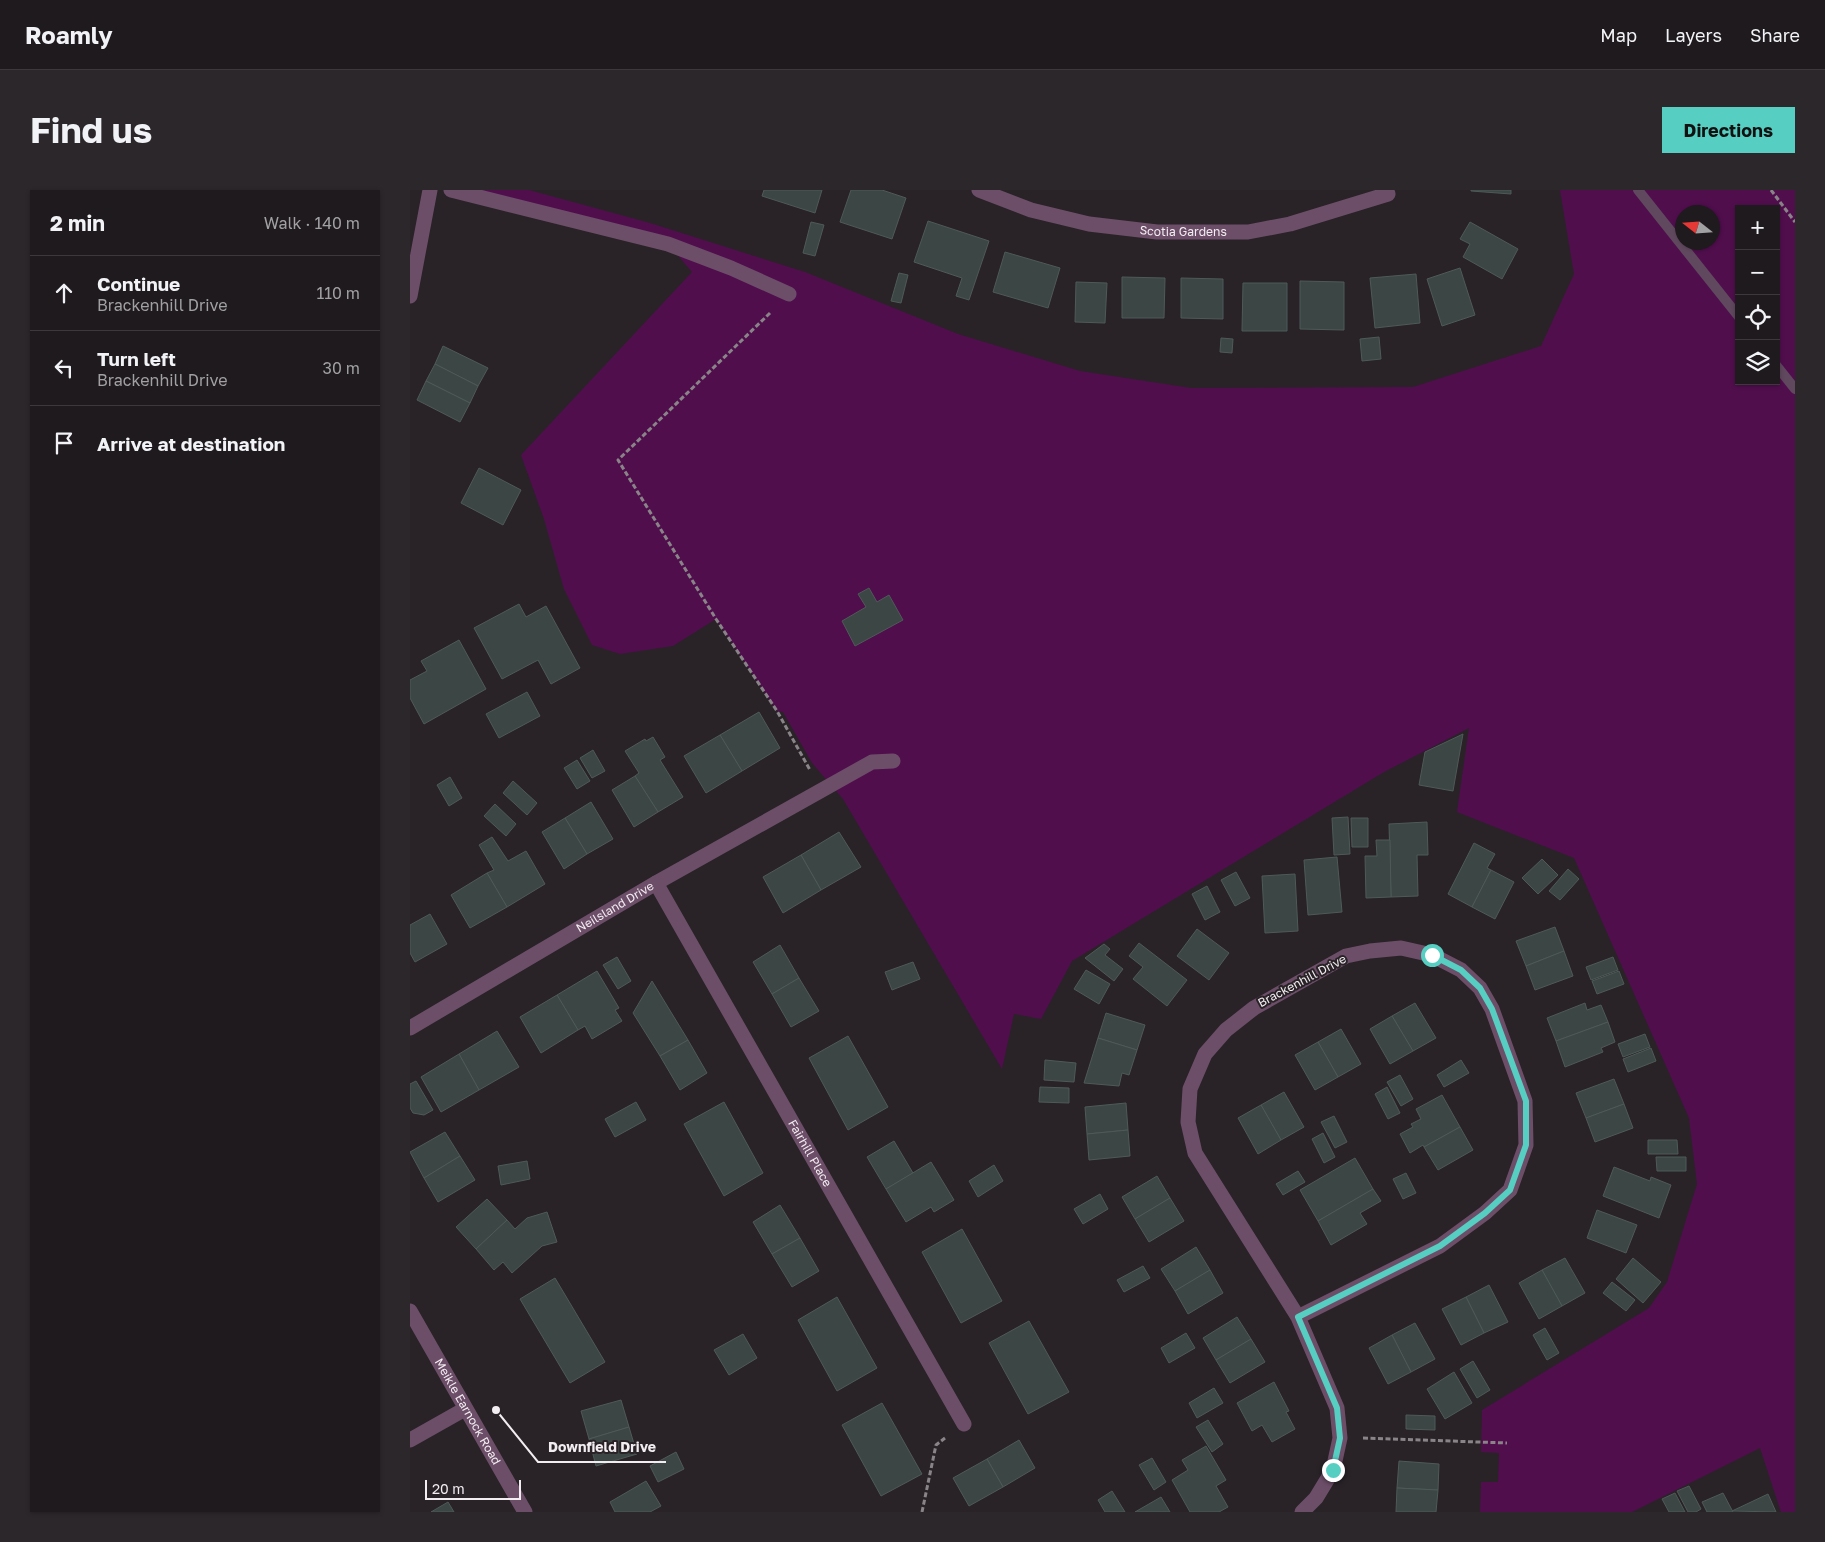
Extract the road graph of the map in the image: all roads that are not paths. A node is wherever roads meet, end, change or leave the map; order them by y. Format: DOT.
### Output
graph roads {
  1 [pos="430,190"];
  2 [pos="451,190"];
  3 [pos="979,190"];
  4 [pos="1388,194"];
  5 [pos="789,294"];
  6 [pos="410,296"];
  7 [pos="893,761"];
  8 [pos="656,883"];
  9 [pos="410,1028"];
  10 [pos="410,1311"];
  11 [pos="1298,1317"];
  12 [pos="465,1409"];
  13 [pos="964,1424"];
  14 [pos="410,1440"];
  15 [pos="525,1512"];
  16 [pos="1302,1512"];
  1 -- 6 [label="street"];
  2 -- 5 [label="street"];
  3 -- 4 [label="street, Scotia Gardens"];
  7 -- 8 [label="street, Neilsland Drive"];
  8 -- 9 [label="street, Neilsland Drive"];
  8 -- 13 [label="street, Fairhill Place"];
  10 -- 12 [label="street, Meikle Earnock Road"];
  11 -- 11 [label="street, Brackenhill Drive"];
  11 -- 16 [label="street, Brackenhill Drive"];
  12 -- 14 [label="street"];
  12 -- 15 [label="street, Meikle Earnock Road"];
}
